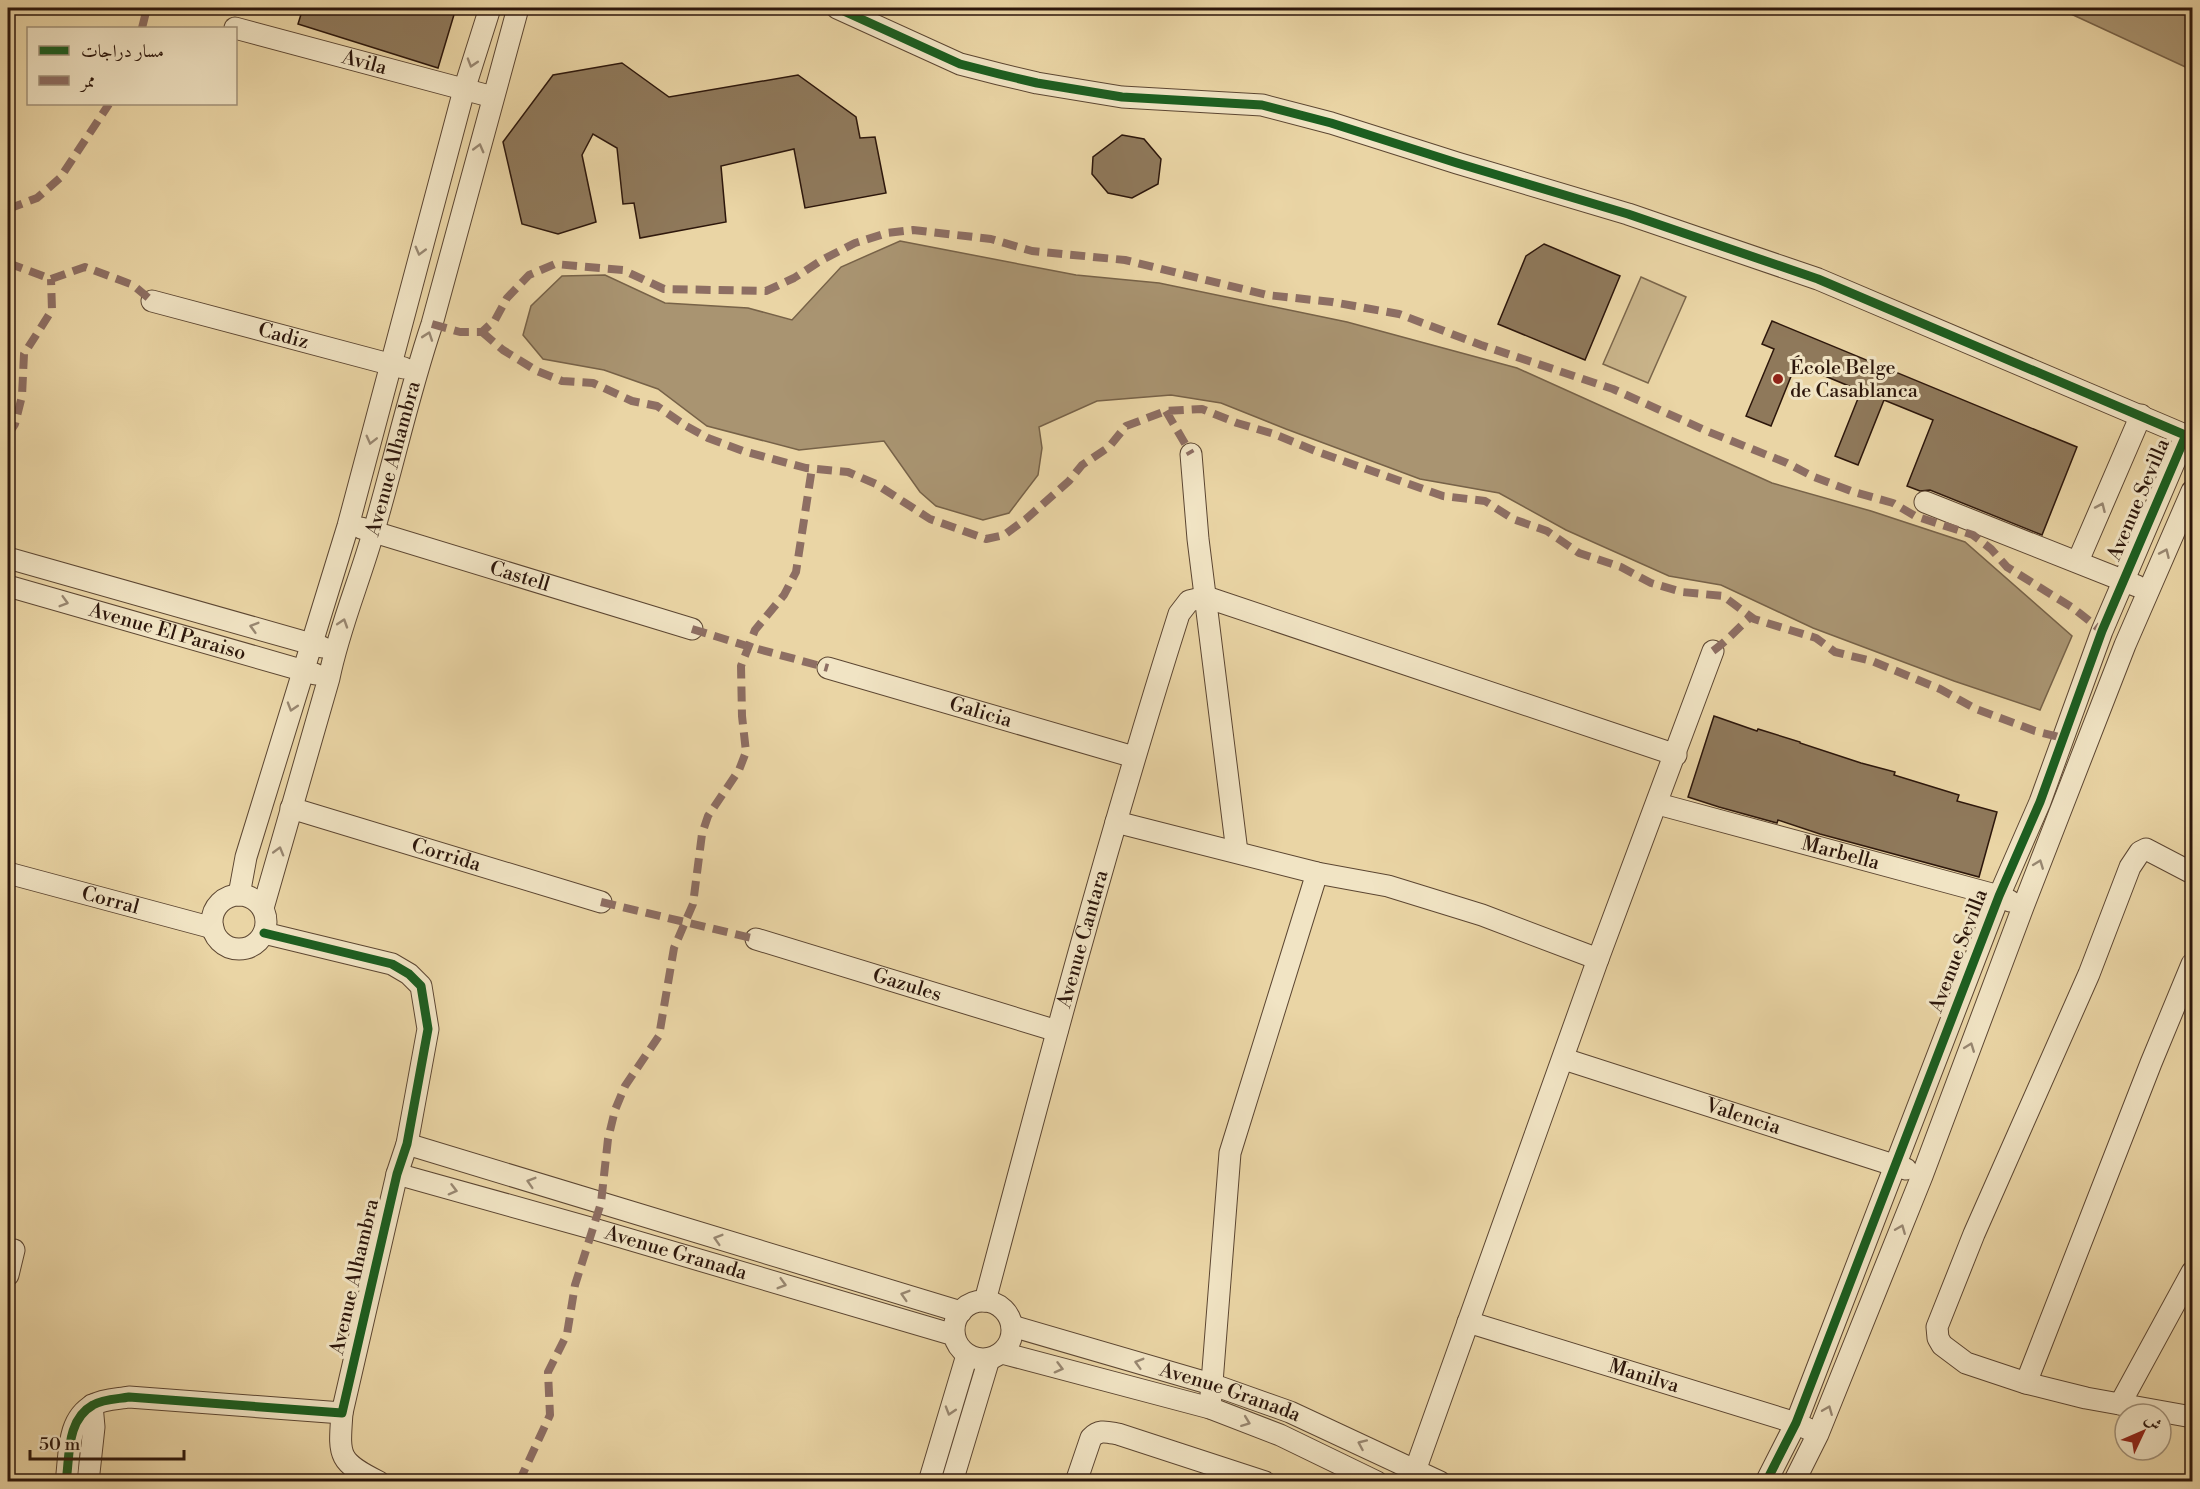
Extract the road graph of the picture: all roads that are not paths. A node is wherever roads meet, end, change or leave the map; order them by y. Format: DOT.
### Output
graph roads {
  1 [pos="490,8"];
  2 [pos="518,8"];
  3 [pos="837,8"];
  4 [pos="237,29"];
  5 [pos="464,90"];
  6 [pos="493,97"];
  7 [pos="152,301"];
  8 [pos="390,365"];
  9 [pos="416,372"];
  10 [pos="2141,415"];
  11 [pos="2189,436"];
  12 [pos="1191,454"];
  13 [pos="2193,491"];
  14 [pos="1925,502"];
  15 [pos="348,526"];
  16 [pos="374,531"];
  17 [pos="8,558"];
  18 [pos="2078,561"];
  19 [pos="2116,577"];
  20 [pos="8,586"];
  21 [pos="2149,591"];
  22 [pos="1206,597"];
  23 [pos="692,628"];
  24 [pos="310,643"];
  25 [pos="334,651"];
  26 [pos="1713,651"];
  27 [pos="828,668"];
  28 [pos="303,671"];
  29 [pos="329,678"];
  30 [pos="1676,755"];
  31 [pos="1134,757"];
  32 [pos="1658,804"];
  33 [pos="291,808"];
  34 [pos="1116,822"];
  35 [pos="1237,852"];
  36 [pos="8,873"];
  37 [pos="1317,873"];
  38 [pos="2193,873"];
  39 [pos="239,895"];
  40 [pos="1999,897"];
  41 [pos="601,902"];
  42 [pos="2023,907"];
  43 [pos="262,908"];
  44 [pos="213,928"];
  45 [pos="264,933"];
  46 [pos="756,939"];
  47 [pos="1598,959"];
  48 [pos="2193,963"];
  49 [pos="1057,1031"];
  50 [pos="1564,1059"];
  51 [pos="407,1144"];
  52 [pos="1894,1165"];
  53 [pos="397,1174"];
  54 [pos="1922,1176"];
  55 [pos="14,1250"];
  56 [pos="2193,1272"];
  57 [pos="8,1275"];
  58 [pos="985,1301"];
  59 [pos="961,1312"];
  60 [pos="1468,1322"];
  61 [pos="1012,1326"];
  62 [pos="954,1335"];
  63 [pos="967,1355"];
  64 [pos="995,1356"];
  65 [pos="2026,1383"];
  66 [pos="1212,1384"];
  67 [pos="2121,1402"];
  68 [pos="2113,1403"];
  69 [pos="92,1406"];
  70 [pos="1210,1408"];
  71 [pos="342,1413"];
  72 [pos="2173,1413"];
  73 [pos="2193,1417"];
  74 [pos="1796,1423"];
  75 [pos="1818,1434"];
  76 [pos="71,1446"];
  77 [pos="92,1449"];
  78 [pos="1413,1475"];
  79 [pos="66,1482"];
  80 [pos="88,1482"];
  81 [pos="379,1482"];
  82 [pos="929,1482"];
  83 [pos="952,1482"];
  84 [pos="1076,1482"];
  85 [pos="1265,1482"];
  86 [pos="1377,1482"];
  87 [pos="1440,1482"];
  88 [pos="1766,1482"];
  89 [pos="1794,1482"];
  1 -- 5 [label="street, Avenue Alhambra, one-way"];
  2 -- 6 [label="street, Avenue Alhambra"];
  3 -- 10 [label="street"];
  4 -- 5 [label="street, Avila"];
  5 -- 6 [label="street, Avila"];
  5 -- 8 [label="street, Avenue Alhambra, one-way"];
  9 -- 6 [label="street, Avenue Alhambra, one-way"];
  7 -- 8 [label="street, Cadiz"];
  8 -- 9 [label="street, Cadiz"];
  8 -- 15 [label="street, Avenue Alhambra, one-way"];
  9 -- 16 [label="street, Avenue Alhambra"];
  10 -- 11 [label="street"];
  18 -- 10 [label="street, one-way"];
  11 -- 19 [label="street, Avenue Sevilla"];
  12 -- 22 [label="street"];
  21 -- 13 [label="street, one-way"];
  14 -- 18 [label="street"];
  15 -- 16 [label="street, Castell"];
  15 -- 24 [label="street, Avenue Alhambra"];
  16 -- 23 [label="street, Castell"];
  25 -- 16 [label="street, Avenue Alhambra, one-way"];
  24 -- 17 [label="street, Avenue El Paraiso, one-way"];
  18 -- 19 [label="street"];
  19 -- 21 [label="street"];
  19 -- 40 [label="street, Avenue Sevilla"];
  20 -- 28 [label="street, Avenue El Paraiso, one-way"];
  42 -- 21 [label="street, one-way"];
  22 -- 30 [label="street"];
  22 -- 31 [label="street, Avenue Cantara"];
  22 -- 35 [label="street"];
  24 -- 25 [label="street, Avenue El Paraiso"];
  24 -- 28 [label="street, Avenue Alhambra"];
  25 -- 29 [label="street, Avenue Alhambra"];
  26 -- 30 [label="street"];
  27 -- 31 [label="street, Galicia"];
  28 -- 29 [label="street, Avenue El Paraiso"];
  28 -- 39 [label="street, Avenue Alhambra, one-way"];
  29 -- 33 [label="street, Avenue Alhambra"];
  30 -- 32 [label="street"];
  31 -- 34 [label="street, Avenue Cantara"];
  32 -- 40 [label="street, Marbella"];
  32 -- 47 [label="street"];
  33 -- 41 [label="street, Corrida"];
  43 -- 33 [label="street, Avenue Alhambra, one-way"];
  34 -- 35 [label="street"];
  34 -- 49 [label="street, Avenue Cantara"];
  35 -- 37 [label="street"];
  36 -- 44 [label="street, Corral"];
  37 -- 47 [label="street"];
  37 -- 66 [label="street"];
  38 -- 65 [label="street"];
  39 -- 43 [label="street"];
  39 -- 44 [label="street"];
  40 -- 42 [label="street, Marbella"];
  40 -- 52 [label="street, Avenue Sevilla"];
  54 -- 42 [label="street, one-way"];
  43 -- 45 [label="street"];
  44 -- 45 [label="street"];
  45 -- 51 [label="street, Avenue Alhambra"];
  46 -- 49 [label="street, Gazules"];
  47 -- 50 [label="street"];
  48 -- 65 [label="street"];
  49 -- 58 [label="street, Avenue Cantara"];
  50 -- 52 [label="street, Valencia"];
  50 -- 60 [label="street"];
  51 -- 53 [label="street, Avenue Alhambra"];
  59 -- 51 [label="street, Avenue Granada, one-way"];
  52 -- 54 [label="street, Valencia"];
  52 -- 74 [label="street, Avenue Sevilla"];
  53 -- 62 [label="street, Avenue Granada, one-way"];
  53 -- 71 [label="street, Avenue Alhambra"];
  75 -- 54 [label="street, one-way"];
  55 -- 57 [label="street"];
  56 -- 67 [label="street"];
  58 -- 59 [label="street"];
  58 -- 61 [label="street"];
  59 -- 62 [label="street"];
  60 -- 74 [label="street, Manilva"];
  60 -- 78 [label="street"];
  61 -- 64 [label="street"];
  66 -- 61 [label="street, Avenue Granada, one-way"];
  62 -- 63 [label="street"];
  63 -- 64 [label="street"];
  63 -- 82 [label="street, one-way"];
  64 -- 70 [label="street, Avenue Granada, one-way"];
  64 -- 83 [label="street"];
  65 -- 68 [label="street"];
  66 -- 70 [label="street"];
  78 -- 66 [label="street, Avenue Granada, one-way"];
  69 -- 71 [label="street"];
  69 -- 76 [label="street"];
  69 -- 77 [label="street"];
  70 -- 86 [label="street, Avenue Granada, one-way"];
  71 -- 81 [label="street, Avenue Alhambra"];
  72 -- 73 [label="street"];
  74 -- 75 [label="street, Manilva"];
  74 -- 88 [label="street, Avenue Sevilla"];
  75 -- 89 [label="street"];
  76 -- 77 [label="street"];
  76 -- 79 [label="street"];
  77 -- 80 [label="street"];
  78 -- 87 [label="street, Avenue Granada"];
  84 -- 85 [label="street"];
}
